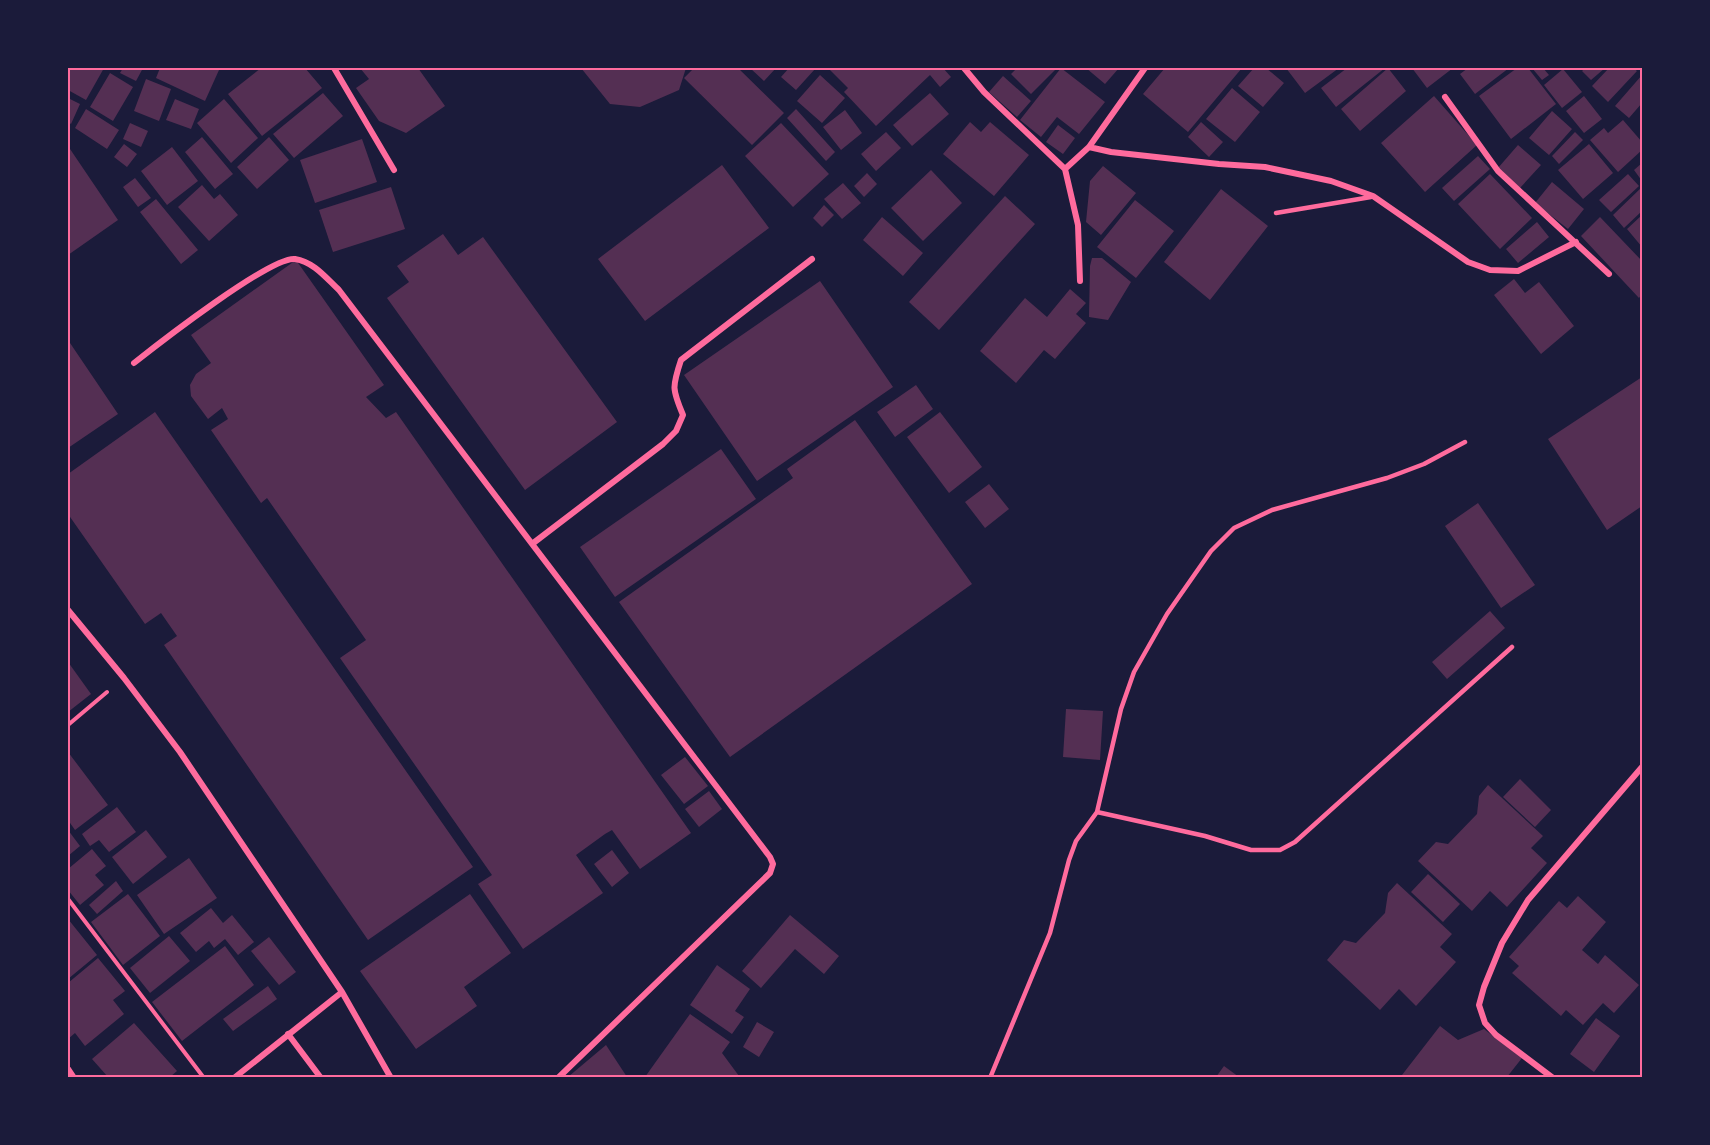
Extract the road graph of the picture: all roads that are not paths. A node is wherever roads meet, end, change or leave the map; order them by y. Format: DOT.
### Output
graph roads {
  1 [pos="334,68"];
  2 [pos="964,68"];
  3 [pos="1145,68"];
  4 [pos="1445,97"];
  5 [pos="1089,147"];
  6 [pos="1065,169"];
  7 [pos="394,170"];
  8 [pos="1373,196"];
  9 [pos="1276,213"];
  10 [pos="1576,242"];
  11 [pos="812,259"];
  12 [pos="1609,274"];
  13 [pos="1080,281"];
  14 [pos="134,363"];
  15 [pos="1465,442"];
  16 [pos="532,544"];
  17 [pos="68,610"];
  18 [pos="1512,647"];
  19 [pos="1642,767"];
  20 [pos="1097,812"];
  21 [pos="342,992"];
  22 [pos="288,1034"];
  23 [pos="68,1069"];
  24 [pos="74,1077"];
  25 [pos="234,1077"];
  26 [pos="321,1077"];
  27 [pos="391,1077"];
  28 [pos="558,1077"];
  29 [pos="990,1077"];
  30 [pos="1553,1077"];
  1 -- 7 [label="street"];
  2 -- 6 [label="street"];
  3 -- 5 [label="street"];
  4 -- 10 [label="street"];
  5 -- 6 [label="street"];
  5 -- 8 [label="street"];
  6 -- 13 [label="street"];
  8 -- 9 [label="lane"];
  8 -- 10 [label="street"];
  10 -- 12 [label="street"];
  11 -- 16 [label="street"];
  14 -- 16 [label="street"];
  15 -- 20 [label="lane"];
  16 -- 28 [label="street"];
  17 -- 21 [label="street"];
  18 -- 20 [label="lane"];
  19 -- 30 [label="street"];
  20 -- 29 [label="lane"];
  21 -- 22 [label="street"];
  21 -- 27 [label="street"];
  22 -- 25 [label="street"];
  22 -- 26 [label="street"];
  23 -- 24 [label="street"];
}
